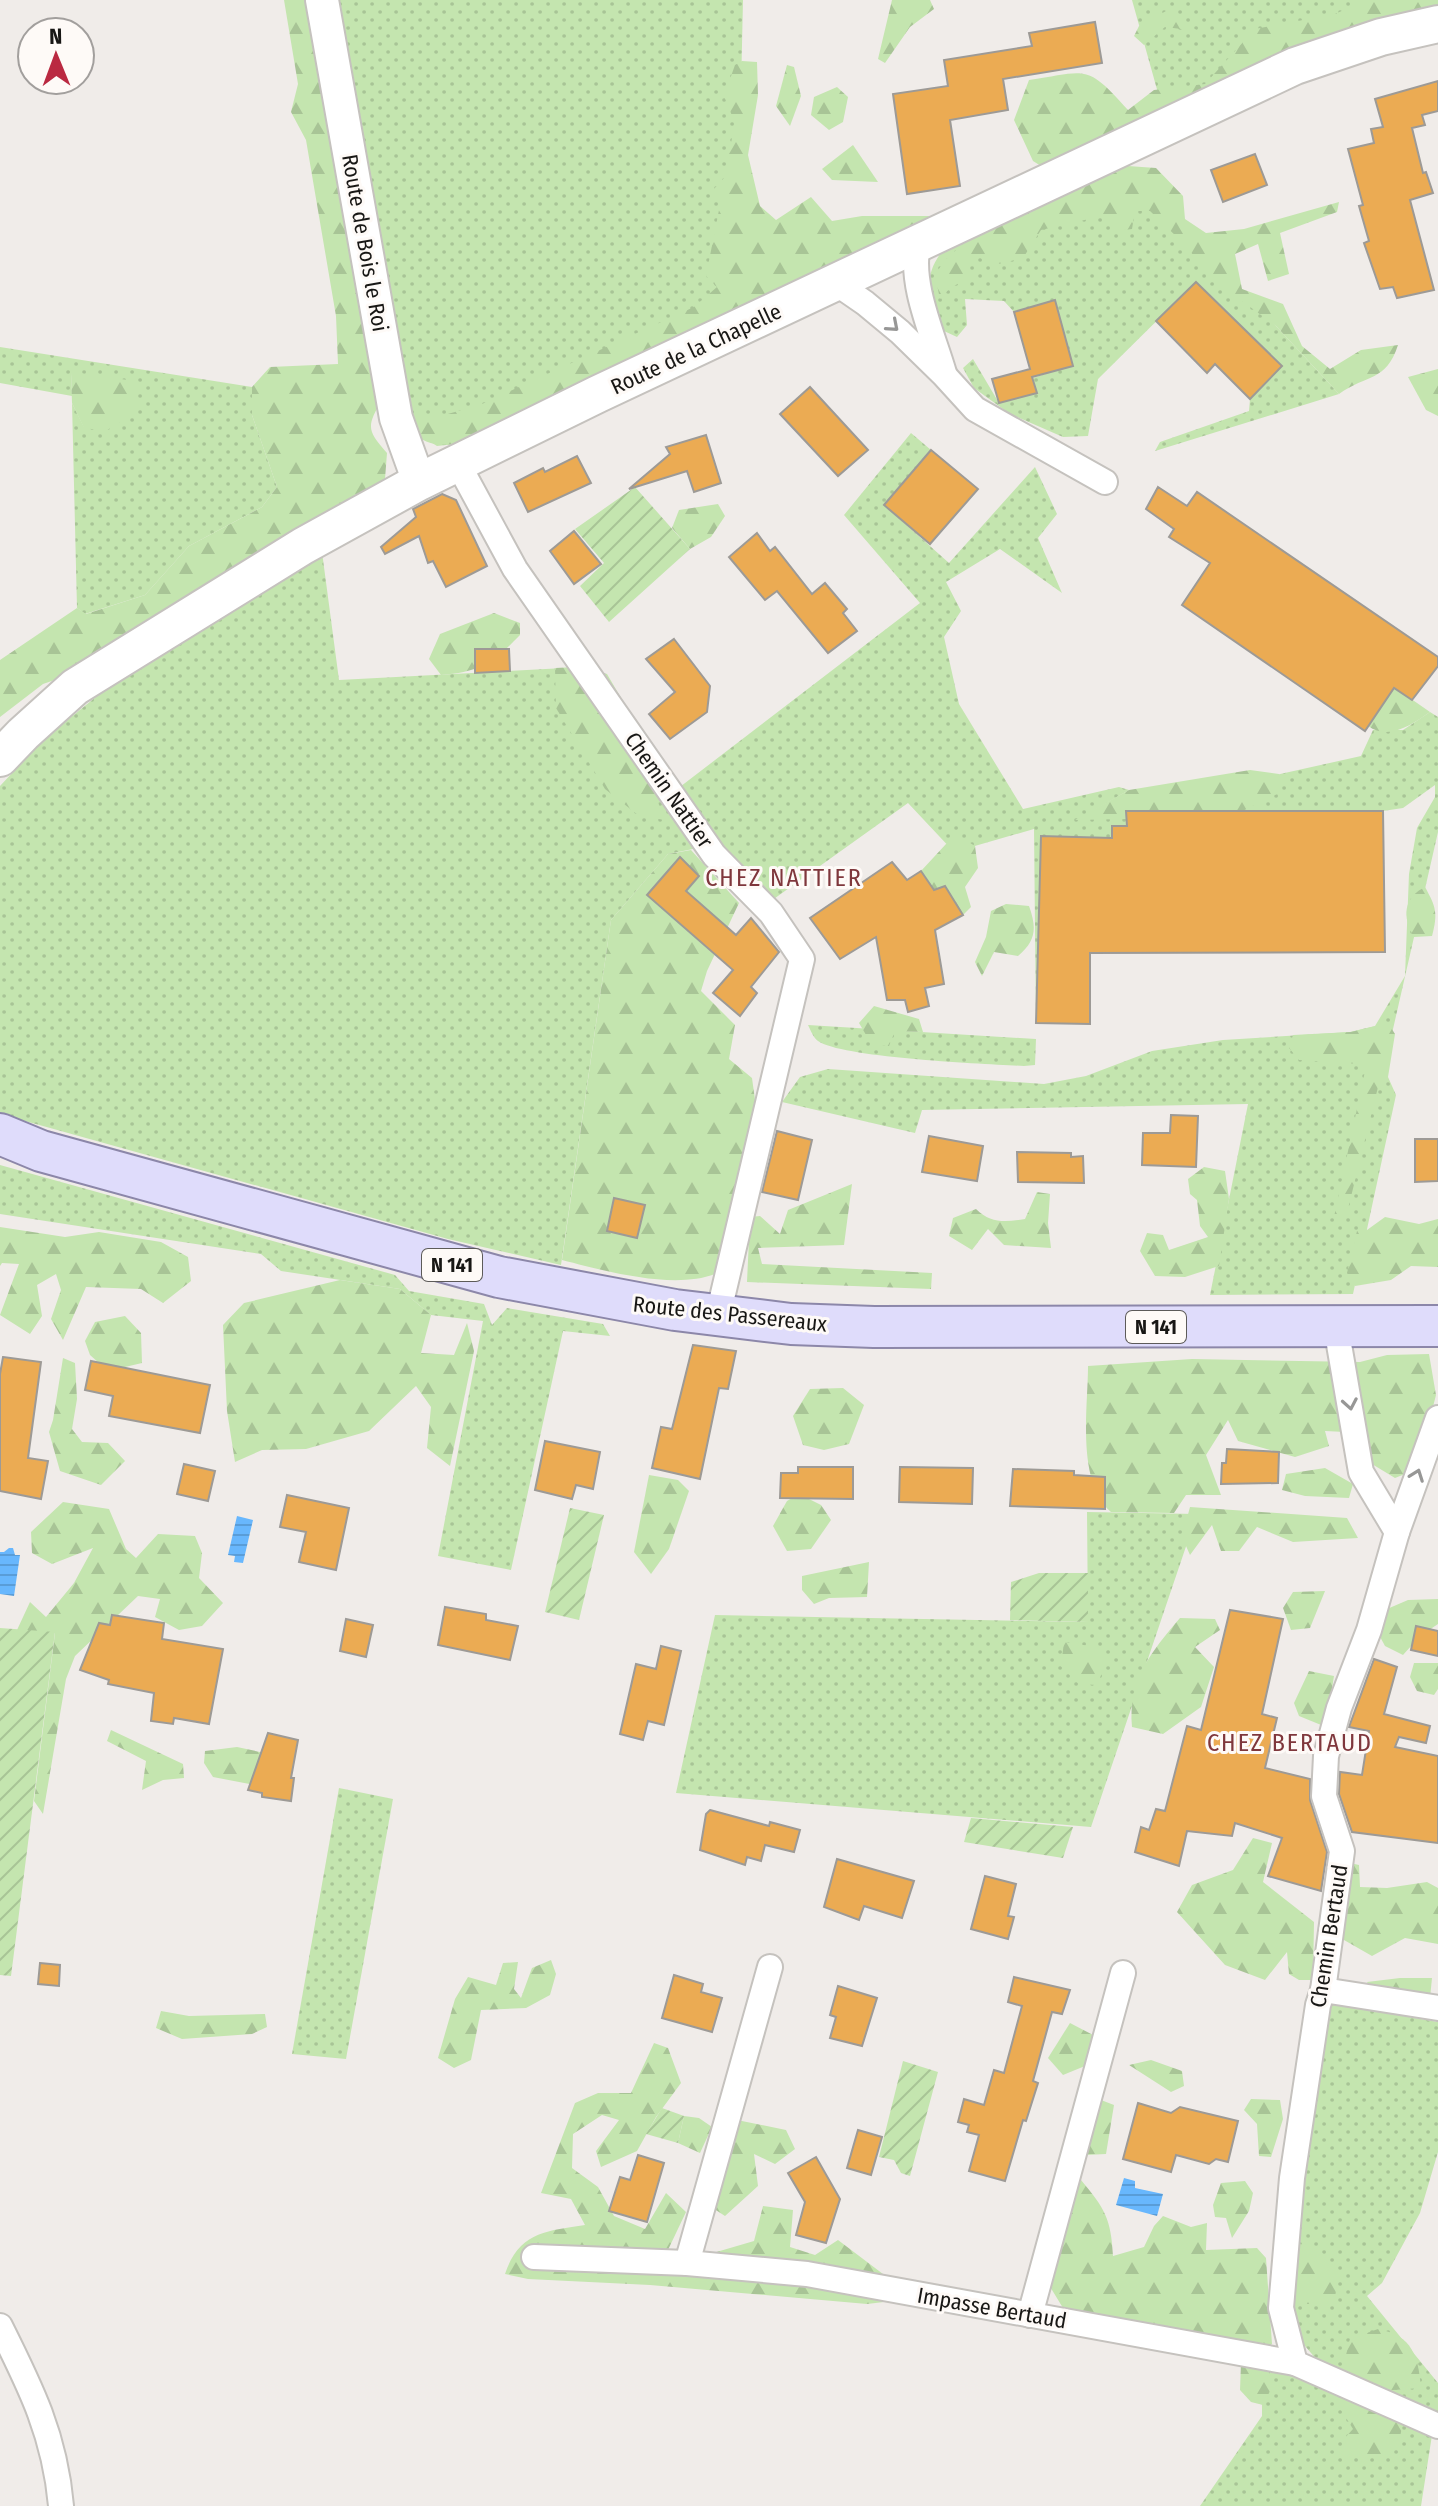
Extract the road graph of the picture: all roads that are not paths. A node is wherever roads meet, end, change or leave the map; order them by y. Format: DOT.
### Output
graph roads {
  1 [pos="322,0"];
  2 [pos="1438,24"];
  3 [pos="918,245"];
  4 [pos="836,283"];
  5 [pos="944,375"];
  6 [pos="457,462"];
  7 [pos="419,482"];
  8 [pos="1105,482"];
  9 [pos="0,758"];
  10 [pos="0,1134"];
  11 [pos="0,1145"];
  12 [pos="41,1151"];
  13 [pos="718,1315"];
  14 [pos="1438,1326"];
  15 [pos="1336,1327"];
  16 [pos="1438,1418"];
  17 [pos="1397,1532"];
  18 [pos="770,1967"];
  19 [pos="1123,1973"];
  20 [pos="1323,1990"];
  21 [pos="1438,2008"];
  22 [pos="534,2257"];
  23 [pos="687,2263"];
  24 [pos="1030,2315"];
  25 [pos="0,2326"];
  26 [pos="1295,2363"];
  27 [pos="1438,2426"];
  28 [pos="61,2506"];
  1 -- 7 [label="street, Route de Bois le Roi"];
  2 -- 3 [label="main road, Route de la Chapelle"];
  3 -- 4 [label="main road, Route de la Chapelle"];
  3 -- 5 [label="street"];
  4 -- 5 [label="street, one-way"];
  4 -- 6 [label="main road, Route de la Chapelle"];
  5 -- 8 [label="street"];
  6 -- 7 [label="main road, Route de la Chapelle"];
  6 -- 13 [label="street, Chemin Nattier"];
  7 -- 9 [label="main road, Route de la Chapelle"];
  10 -- 12 [label="main road, Route des Passereaux / N 141"];
  11 -- 12 [label="main road, Route des Passereaux / N 141"];
  12 -- 13 [label="main road, Route des Passereaux / N 141"];
  13 -- 15 [label="main road, Route des Passereaux / N 141"];
  14 -- 15 [label="main road, Route des Passereaux / N 141"];
  15 -- 17 [label="street, one-way"];
  17 -- 16 [label="street, Chemin Bertaud, one-way"];
  17 -- 20 [label="street, Chemin Bertaud"];
  18 -- 23 [label="street"];
  19 -- 24 [label="street"];
  20 -- 21 [label="street"];
  20 -- 26 [label="street, Chemin Bertaud"];
  22 -- 23 [label="street, Impasse Bertaud"];
  23 -- 24 [label="street, Impasse Bertaud"];
  24 -- 26 [label="street, Impasse Bertaud"];
  25 -- 28 [label="street"];
  26 -- 27 [label="street"];
}
